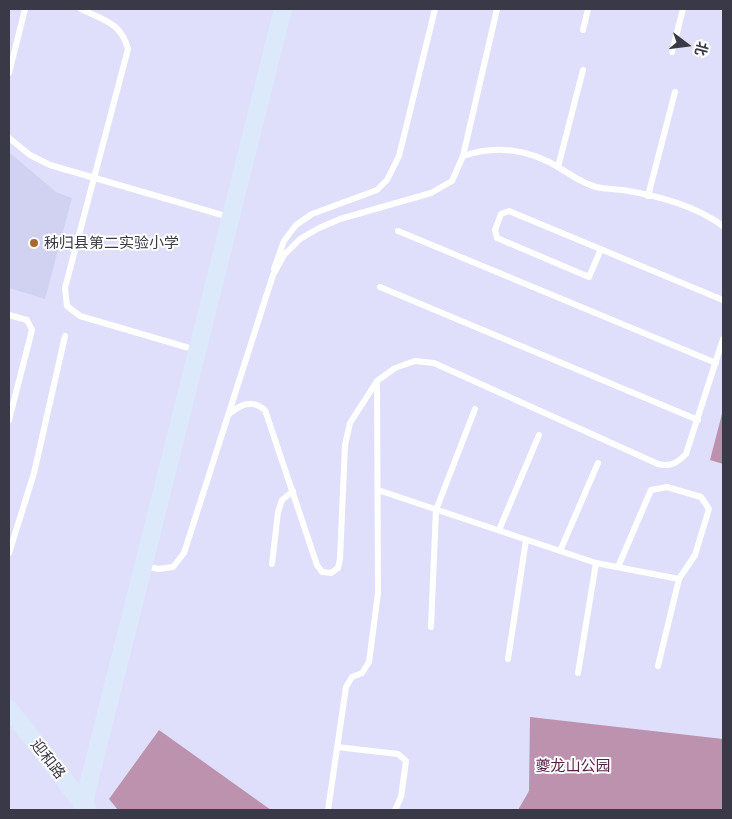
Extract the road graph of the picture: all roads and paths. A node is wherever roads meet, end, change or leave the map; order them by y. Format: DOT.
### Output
graph roads {
  1 [pos="25,9"];
  2 [pos="81,9"];
  3 [pos="283,9"];
  4 [pos="435,9"];
  5 [pos="497,9"];
  6 [pos="588,9"];
  7 [pos="683,9"];
  8 [pos="583,30"];
  9 [pos="672,52"];
  10 [pos="583,70"];
  11 [pos="9,73"];
  12 [pos="675,92"];
  13 [pos="9,138"];
  14 [pos="463,156"];
  15 [pos="558,167"];
  16 [pos="94,178"];
  17 [pos="648,196"];
  18 [pos="231,218"];
  19 [pos="723,226"];
  20 [pos="398,231"];
  21 [pos="601,250"];
  22 [pos="273,275"];
  23 [pos="380,287"];
  24 [pos="723,300"];
  25 [pos="9,315"];
  26 [pos="65,336"];
  27 [pos="723,340"];
  28 [pos="198,351"];
  29 [pos="716,363"];
  30 [pos="377,381"];
  31 [pos="476,409"];
  32 [pos="228,415"];
  33 [pos="9,420"];
  34 [pos="698,420"];
  35 [pos="539,435"];
  36 [pos="598,462"];
  37 [pos="378,490"];
  38 [pos="293,491"];
  39 [pos="436,510"];
  40 [pos="499,530"];
  41 [pos="526,540"];
  42 [pos="560,551"];
  43 [pos="9,553"];
  44 [pos="596,563"];
  45 [pos="272,564"];
  46 [pos="144,566"];
  47 [pos="618,567"];
  48 [pos="679,579"];
  49 [pos="431,627"];
  50 [pos="508,659"];
  51 [pos="658,666"];
  52 [pos="578,673"];
  53 [pos="9,709"];
  54 [pos="337,747"];
  55 [pos="85,808"];
  56 [pos="328,810"];
  57 [pos="395,810"];
  1 -- 11 [label="lane"];
  2 -- 16 [label="lane"];
  3 -- 18 [label="main road"];
  4 -- 22 [label="lane"];
  5 -- 14 [label="lane"];
  6 -- 8 [label="lane"];
  7 -- 9 [label="lane"];
  10 -- 15 [label="lane"];
  12 -- 17 [label="lane"];
  13 -- 16 [label="lane"];
  14 -- 15 [label="lane"];
  14 -- 22 [label="lane"];
  15 -- 17 [label="lane"];
  16 -- 18 [label="lane"];
  16 -- 28 [label="lane"];
  17 -- 19 [label="lane"];
  18 -- 28 [label="main road"];
  20 -- 29 [label="lane"];
  21 -- 21 [label="lane"];
  21 -- 24 [label="lane"];
  22 -- 32 [label="lane"];
  23 -- 34 [label="lane"];
  25 -- 33 [label="lane"];
  26 -- 43 [label="lane"];
  27 -- 29 [label="lane"];
  28 -- 46 [label="main road"];
  29 -- 34 [label="lane"];
  30 -- 34 [label="lane"];
  30 -- 37 [label="lane"];
  30 -- 38 [label="lane"];
  31 -- 39 [label="lane"];
  32 -- 38 [label="lane"];
  32 -- 46 [label="lane"];
  35 -- 40 [label="lane"];
  36 -- 42 [label="lane"];
  37 -- 39 [label="lane"];
  37 -- 54 [label="lane"];
  38 -- 45 [label="lane"];
  39 -- 40 [label="lane"];
  39 -- 49 [label="lane"];
  40 -- 41 [label="lane"];
  41 -- 42 [label="lane"];
  41 -- 50 [label="lane"];
  42 -- 44 [label="lane"];
  44 -- 47 [label="lane"];
  44 -- 52 [label="lane"];
  46 -- 55 [label="main road"];
  47 -- 48 [label="lane"];
  47 -- 48 [label="lane"];
  48 -- 51 [label="lane"];
  53 -- 55 [label="main road, 迎和路"];
  54 -- 56 [label="lane"];
  54 -- 57 [label="lane"];
}
